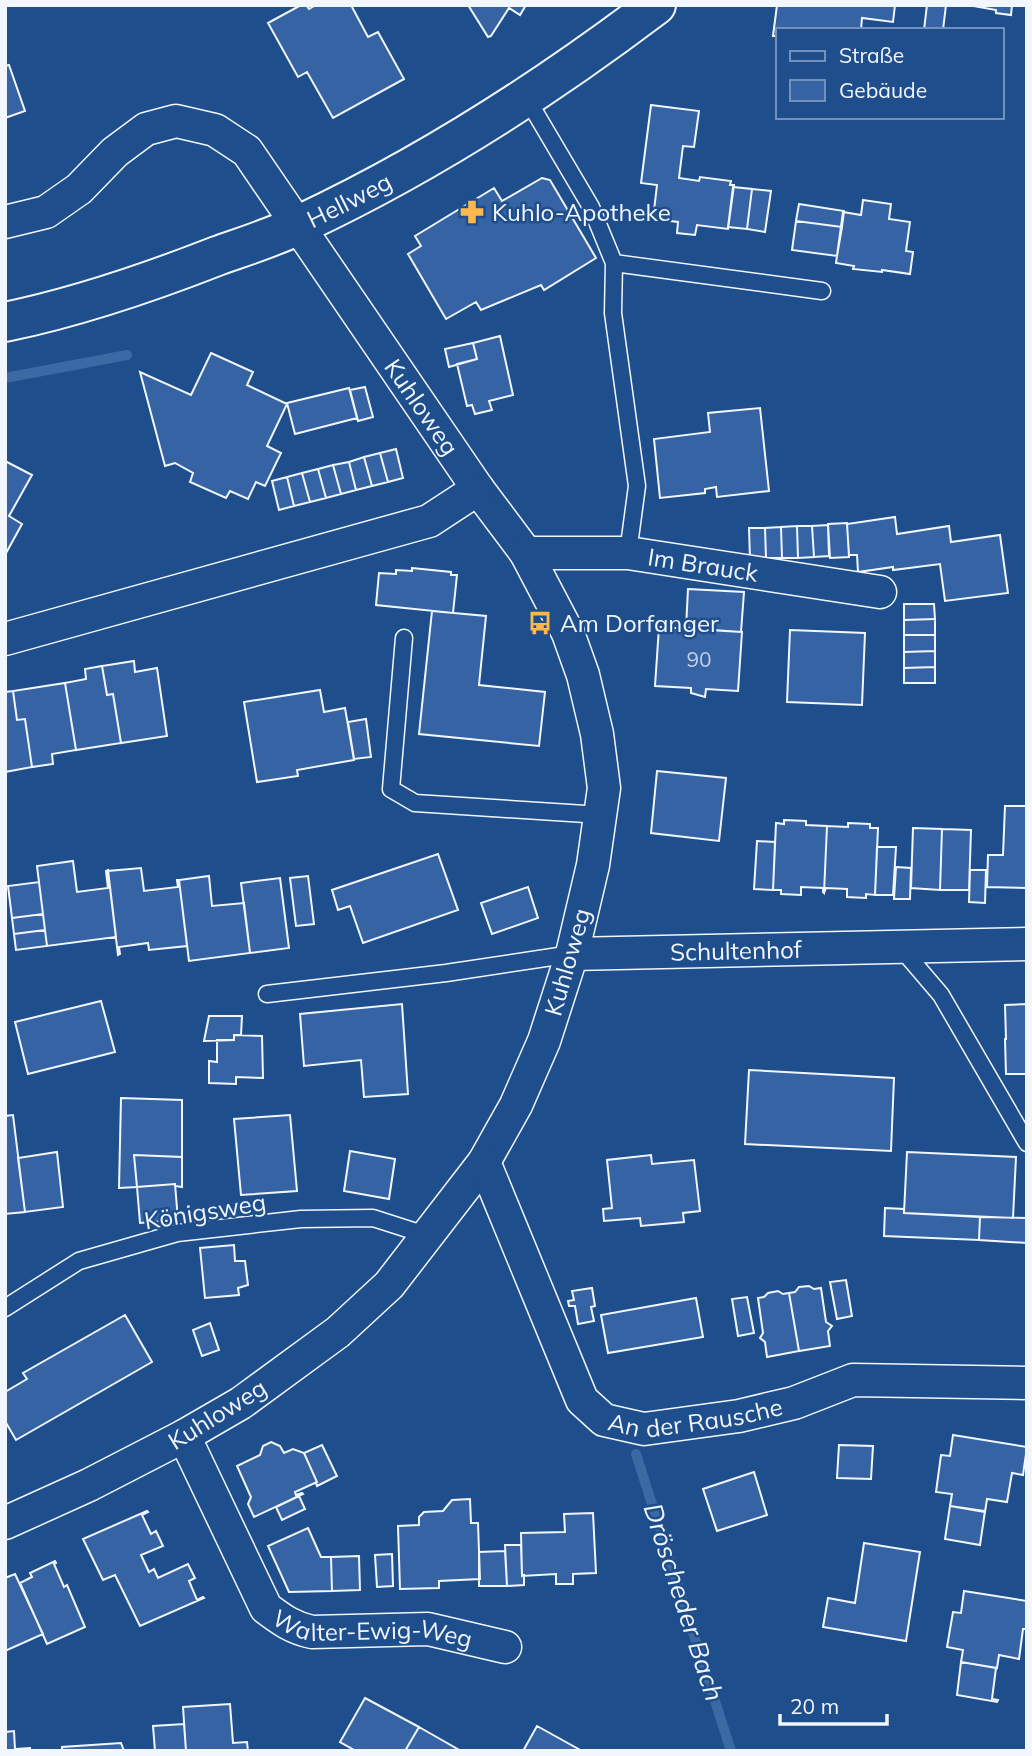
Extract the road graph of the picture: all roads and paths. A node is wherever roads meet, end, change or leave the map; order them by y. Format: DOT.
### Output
graph roads {
  1 [pos="656,5"];
  2 [pos="526,97"];
  3 [pos="5,222"];
  4 [pos="299,225"];
  5 [pos="614,262"];
  6 [pos="822,291"];
  7 [pos="5,322"];
  8 [pos="478,489"];
  9 [pos="628,553"];
  10 [pos="526,554"];
  11 [pos="880,592"];
  12 [pos="404,638"];
  13 [pos="5,639"];
  14 [pos="601,815"];
  15 [pos="1027,944"];
  16 [pos="900,947"];
  17 [pos="572,954"];
  18 [pos="267,994"];
  19 [pos="1027,1143"];
  20 [pos="484,1162"];
  21 [pos="426,1235"];
  22 [pos="5,1308"];
  23 [pos="1027,1383"];
  24 [pos="184,1436"];
  25 [pos="5,1523"];
  26 [pos="505,1647"];
  1 -- 2 [label="street, Hellweg"];
  2 -- 4 [label="street, Hellweg"];
  2 -- 5 [label="lane"];
  3 -- 4 [label="street, Kuhloweg"];
  4 -- 7 [label="street, Hellweg"];
  4 -- 8 [label="street, Kuhloweg"];
  5 -- 6 [label="lane"];
  5 -- 9 [label="lane"];
  8 -- 10 [label="street, Kuhloweg"];
  8 -- 13 [label="street"];
  9 -- 10 [label="street, Im Brauck"];
  9 -- 11 [label="street, Im Brauck"];
  10 -- 14 [label="street, Kuhloweg"];
  12 -- 14 [label="lane"];
  14 -- 17 [label="street, Kuhloweg"];
  15 -- 16 [label="street, Schultenhof"];
  16 -- 17 [label="street, Schultenhof"];
  16 -- 19 [label="lane"];
  17 -- 18 [label="lane"];
  17 -- 20 [label="street, Kuhloweg"];
  20 -- 21 [label="street, Kuhloweg"];
  20 -- 23 [label="street, An der Rausche"];
  21 -- 22 [label="lane, Königsweg"];
  21 -- 24 [label="street, Kuhloweg"];
  24 -- 25 [label="street, Kuhloweg"];
  24 -- 26 [label="street, Walter-Ewig-Weg"];
}
